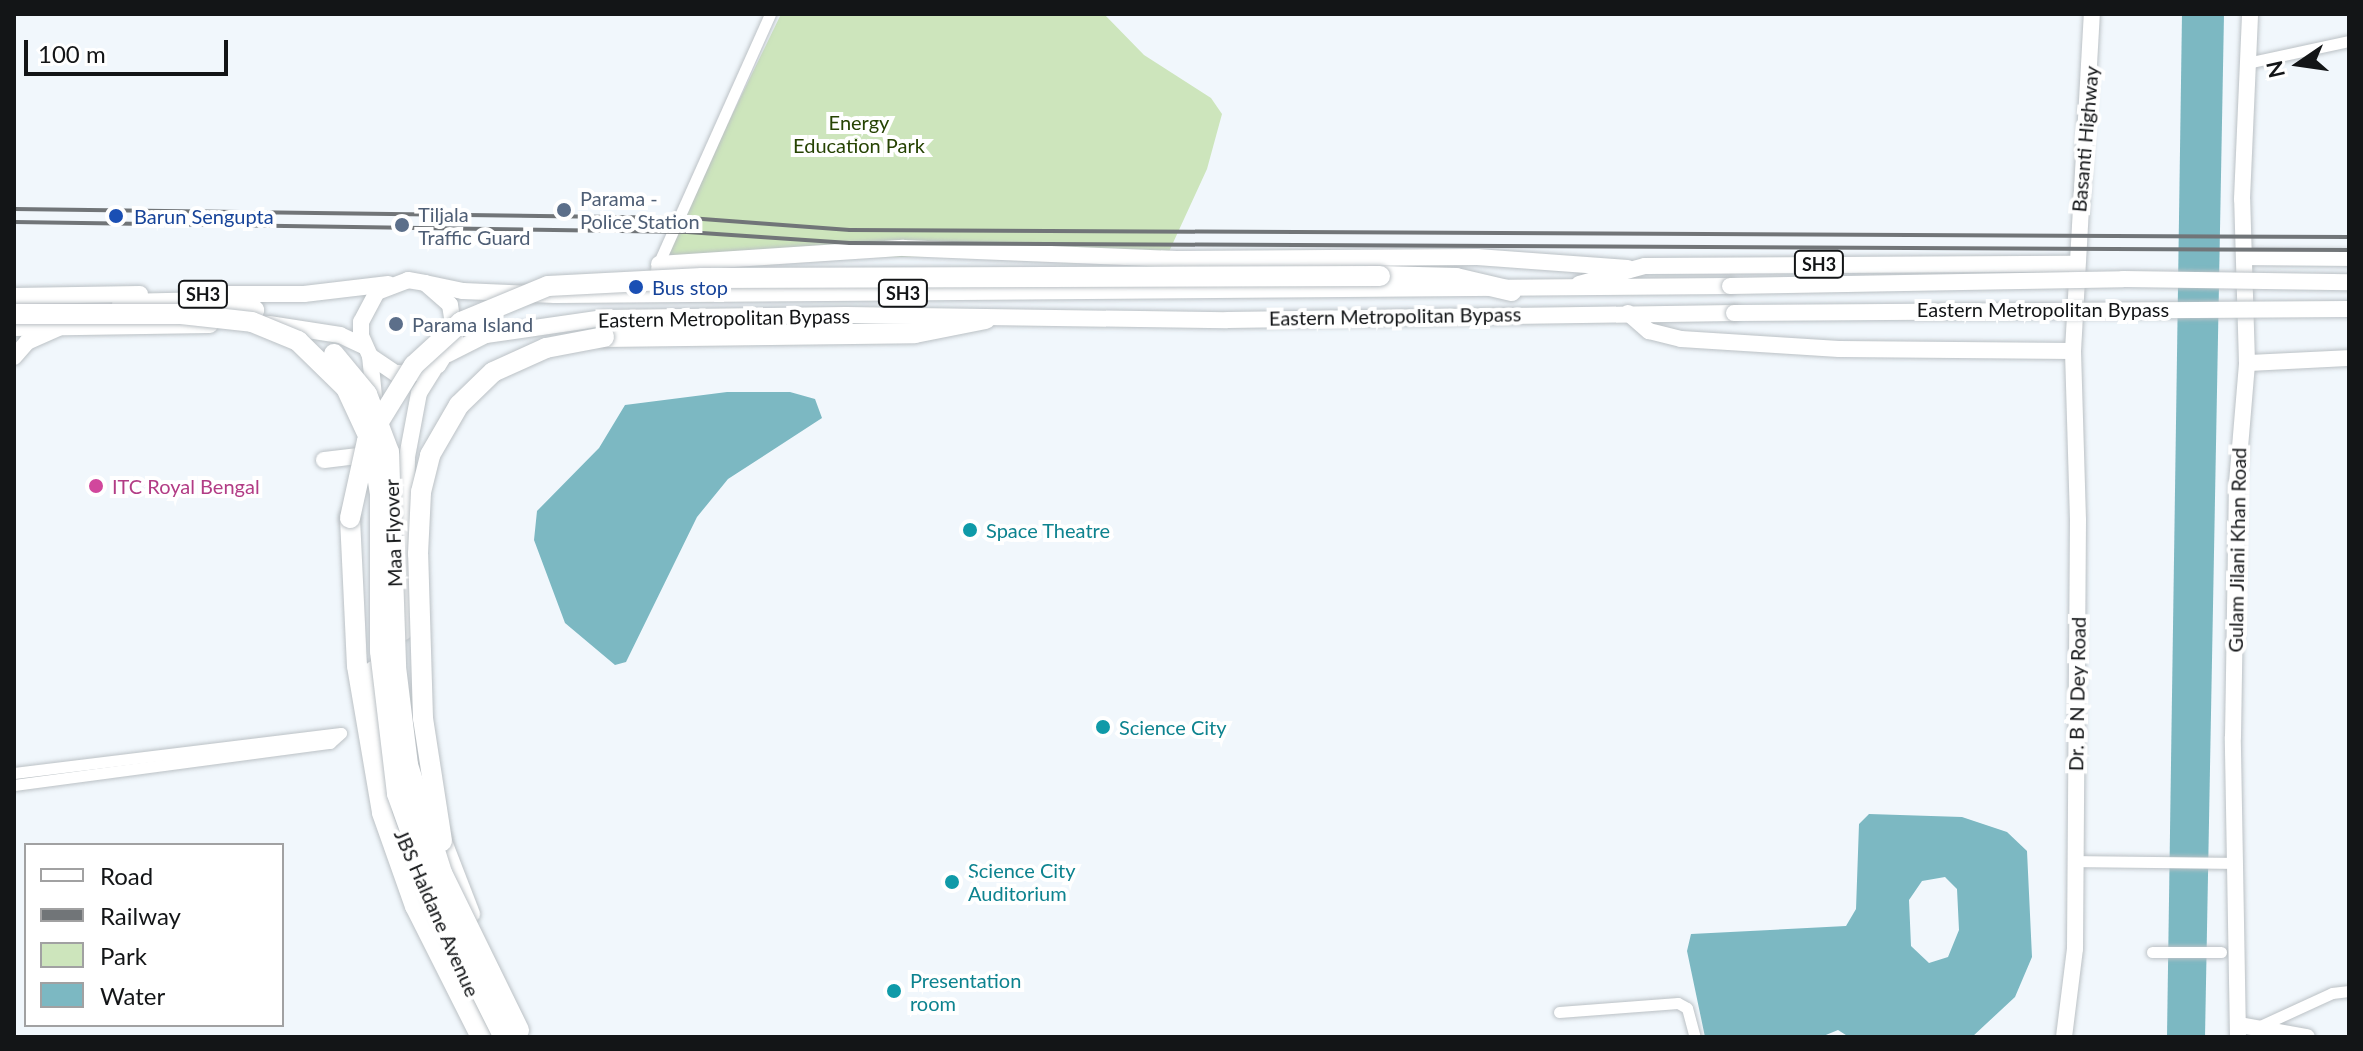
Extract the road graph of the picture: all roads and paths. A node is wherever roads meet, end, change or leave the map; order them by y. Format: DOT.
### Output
graph roads {
  1 [pos="770,14"];
  2 [pos="2092,14"];
  3 [pos="2250,14"];
  4 [pos="2349,41"];
  5 [pos="2247,63"];
  6 [pos="2244,257"];
  7 [pos="2349,258"];
  8 [pos="659,264"];
  9 [pos="2075,264"];
  10 [pos="1628,268"];
  11 [pos="2349,282"];
  12 [pos="391,283"];
  13 [pos="425,283"];
  14 [pos="1566,289"];
  15 [pos="1512,291"];
  16 [pos="643,295"];
  17 [pos="14,296"];
  18 [pos="14,305"];
  19 [pos="2349,309"];
  20 [pos="1628,313"];
  21 [pos="14,314"];
  22 [pos="986,319"];
  23 [pos="14,328"];
  24 [pos="58,328"];
  25 [pos="367,351"];
  26 [pos="2073,351"];
  27 [pos="14,357"];
  28 [pos="2349,358"];
  29 [pos="443,360"];
  30 [pos="2247,363"];
  31 [pos="375,454"];
  32 [pos="324,460"];
  33 [pos="14,773"];
  34 [pos="14,785"];
  35 [pos="2073,861"];
  36 [pos="2226,862"];
  37 [pos="465,921"];
  38 [pos="2152,952"];
  39 [pos="2221,952"];
  40 [pos="2349,991"];
  41 [pos="1559,1012"];
  42 [pos="2258,1027"];
  43 [pos="2239,1031"];
  44 [pos="481,1037"];
  45 [pos="493,1037"];
  46 [pos="504,1037"];
  47 [pos="522,1037"];
  48 [pos="530,1037"];
  49 [pos="1695,1037"];
  50 [pos="2064,1037"];
  51 [pos="2307,1037"];
  1 -- 8 [label="street"];
  2 -- 9 [label="main road, Basanti Highway"];
  3 -- 5 [label="main road, Gulam Jilani Khan Road"];
  4 -- 5 [label="street"];
  5 -- 6 [label="main road, Gulam Jilani Khan Road"];
  6 -- 7 [label="main road"];
  6 -- 30 [label="main road, Gulam Jilani Khan Road"];
  8 -- 10 [label="main road"];
  8 -- 16 [label="street"];
  9 -- 10 [label="main road, SH3"];
  9 -- 26 [label="main road, Basanti Highway"];
  10 -- 14 [label="main road, SH3"];
  11 -- 14 [label="main road, bridge"];
  12 -- 13 [label="main road, SH3"];
  12 -- 17 [label="main road, SH3"];
  12 -- 25 [label="main road"];
  13 -- 16 [label="main road, SH3"];
  13 -- 29 [label="main road"];
  14 -- 15 [label="main road, SH3"];
  15 -- 16 [label="main road, SH3"];
  15 -- 44 [label="highway, bridge"];
  18 -- 37 [label="highway, Maa Flyover, bridge"];
  19 -- 20 [label="main road, Eastern Metropolitan Bypass, bridge"];
  20 -- 22 [label="main road, Eastern Metropolitan Bypass / SH3"];
  20 -- 26 [label="main road"];
  21 -- 46 [label="highway, Maa Flyover, bridge"];
  22 -- 29 [label="main road, Eastern Metropolitan Bypass / SH3"];
  22 -- 37 [label="highway, bridge"];
  23 -- 24 [label="main road, SH3"];
  24 -- 25 [label="main road, SH3"];
  24 -- 27 [label="main road"];
  25 -- 29 [label="main road, SH3"];
  25 -- 31 [label="main road, JBS Haldane Avenue"];
  26 -- 35 [label="main road, Dr. B N Dey Road"];
  28 -- 30 [label="main road"];
  29 -- 48 [label="main road, JBS Haldane Avenue"];
  30 -- 36 [label="main road, Gulam Jilani Khan Road"];
  31 -- 32 [label="main road"];
  31 -- 45 [label="main road, JBS Haldane Avenue"];
  33 -- 34 [label="street"];
  35 -- 36 [label="street"];
  35 -- 50 [label="main road, Dr. B N Dey Road"];
  36 -- 43 [label="main road, Gulam Jilani Khan Road"];
  37 -- 47 [label="highway, Maa Flyover, bridge"];
  38 -- 39 [label="street"];
  40 -- 42 [label="street"];
  41 -- 49 [label="street"];
  42 -- 43 [label="main road"];
  42 -- 51 [label="main road"];
}
